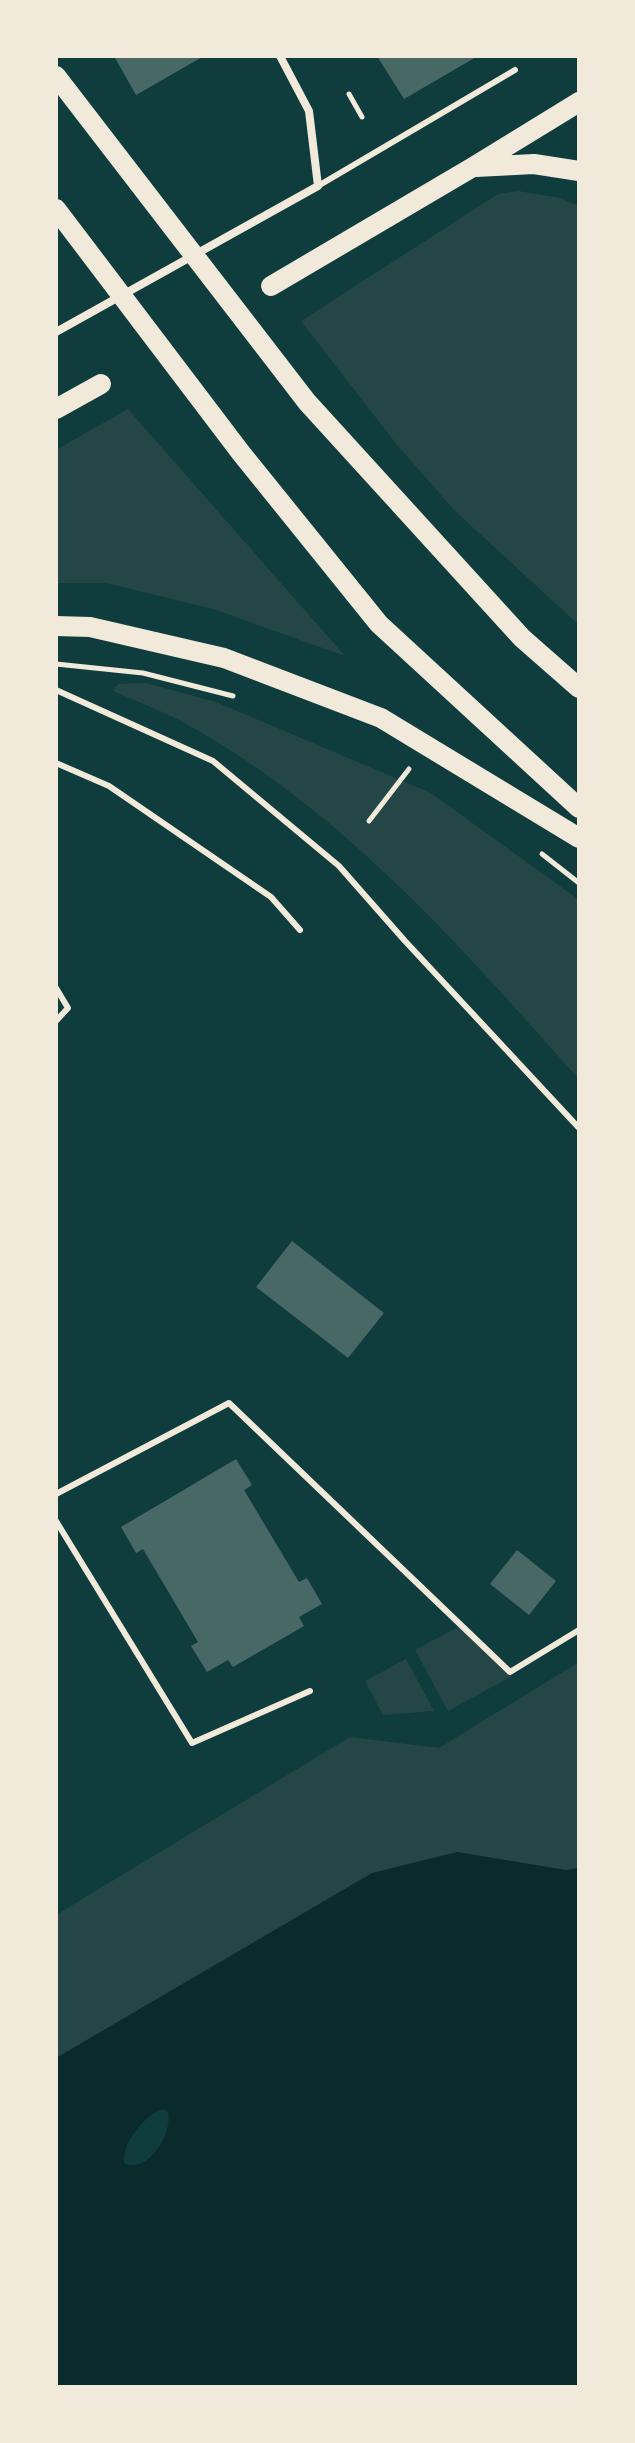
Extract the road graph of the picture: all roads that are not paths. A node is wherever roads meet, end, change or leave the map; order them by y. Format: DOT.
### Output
graph roads {
  1 [pos="280,56"];
  2 [pos="515,70"];
  3 [pos="56,76"];
  4 [pos="579,102"];
  5 [pos="473,167"];
  6 [pos="579,171"];
  7 [pos="318,186"];
  8 [pos="56,209"];
  9 [pos="271,286"];
  10 [pos="56,332"];
  11 [pos="101,384"];
  12 [pos="56,409"];
  13 [pos="56,626"];
  14 [pos="579,688"];
  15 [pos="56,690"];
  16 [pos="56,763"];
  17 [pos="579,808"];
  18 [pos="579,838"];
  19 [pos="300,930"];
  20 [pos="56,988"];
  21 [pos="56,1021"];
  22 [pos="579,1128"];
  23 [pos="56,1494"];
  24 [pos="56,1521"];
  25 [pos="579,1630"];
  26 [pos="310,1691"];
  1 -- 7 [label="street"];
  2 -- 7 [label="lane"];
  3 -- 14 [label="main road"];
  4 -- 5 [label="main road"];
  5 -- 6 [label="main road"];
  5 -- 9 [label="main road"];
  7 -- 10 [label="street"];
  8 -- 17 [label="main road"];
  11 -- 12 [label="main road"];
  13 -- 18 [label="main road"];
  15 -- 22 [label="lane"];
  16 -- 19 [label="lane"];
  20 -- 21 [label="lane"];
  23 -- 25 [label="lane"];
  24 -- 26 [label="lane"];
}
